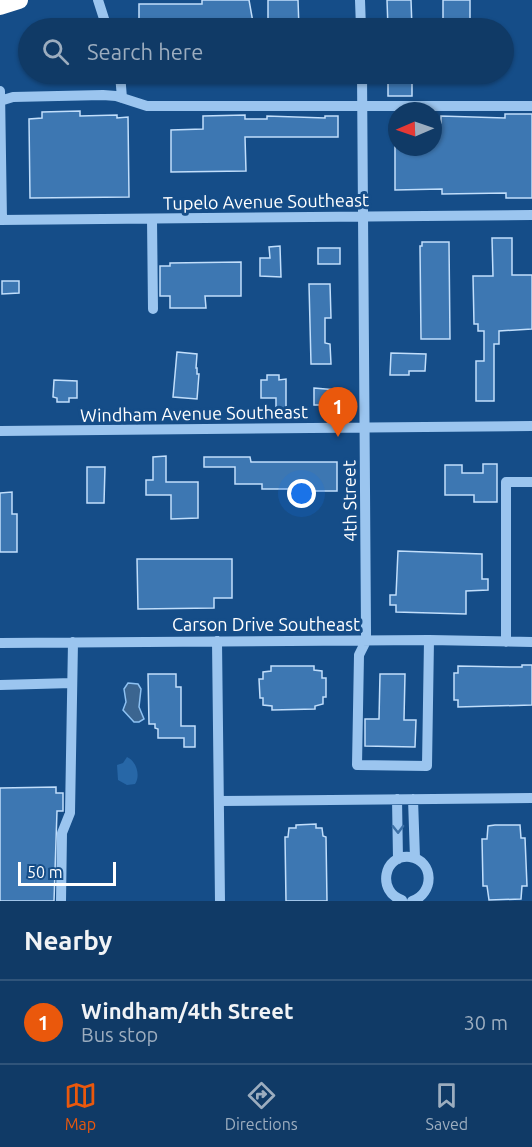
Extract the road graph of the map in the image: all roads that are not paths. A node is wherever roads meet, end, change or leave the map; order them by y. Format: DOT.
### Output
graph roads {
  1 [pos="19,0"];
  2 [pos="98,0"];
  3 [pos="360,0"];
  4 [pos="0,6"];
  5 [pos="104,18"];
  6 [pos="361,18"];
  7 [pos="121,84"];
  8 [pos="362,84"];
  9 [pos="0,91"];
  10 [pos="122,98"];
  11 [pos="0,101"];
  12 [pos="362,106"];
  13 [pos="532,106"];
  14 [pos="532,215"];
  15 [pos="363,217"];
  16 [pos="152,219"];
  17 [pos="1,220"];
  18 [pos="153,309"];
  19 [pos="532,426"];
  20 [pos="365,428"];
  21 [pos="0,431"];
  22 [pos="532,482"];
  23 [pos="429,640"];
  24 [pos="217,641"];
  25 [pos="366,641"];
  26 [pos="73,642"];
  27 [pos="506,642"];
  28 [pos="532,642"];
  29 [pos="0,643"];
  30 [pos="72,683"];
  31 [pos="0,685"];
  32 [pos="532,798"];
  33 [pos="413,799"];
  34 [pos="398,800"];
  35 [pos="219,801"];
  36 [pos="415,858"];
  37 [pos="398,859"];
  38 [pos="402,900"];
  39 [pos="61,901"];
  40 [pos="220,901"];
  41 [pos="411,901"];
  1 -- 4 [label="highway"];
  2 -- 5 [label="street"];
  3 -- 6 [label="street"];
  7 -- 10 [label="street"];
  8 -- 12 [label="street, 4th Street"];
  9 -- 11 [label="street"];
  10 -- 11 [label="street"];
  10 -- 12 [label="street"];
  11 -- 17 [label="street"];
  12 -- 13 [label="street"];
  12 -- 15 [label="street, 4th Street"];
  14 -- 15 [label="street, Tupelo Avenue Southeast"];
  15 -- 16 [label="street, Tupelo Avenue Southeast"];
  15 -- 20 [label="street, 4th Street"];
  16 -- 17 [label="street, Tupelo Avenue Southeast"];
  16 -- 18 [label="street"];
  19 -- 20 [label="street, Windham Avenue Southeast"];
  20 -- 21 [label="street, Windham Avenue Southeast"];
  20 -- 25 [label="street, 4th Street"];
  22 -- 27 [label="street"];
  23 -- 25 [label="street, Carson Drive Southeast"];
  23 -- 25 [label="street, 4th Street"];
  23 -- 27 [label="street, Carson Drive Southeast"];
  24 -- 25 [label="street, Carson Drive Southeast"];
  24 -- 26 [label="street, Carson Drive Southeast"];
  24 -- 35 [label="street"];
  26 -- 29 [label="street, Carson Drive Southeast"];
  26 -- 30 [label="street"];
  27 -- 28 [label="street, Carson Drive Southeast"];
  30 -- 31 [label="street"];
  30 -- 39 [label="street"];
  32 -- 33 [label="street"];
  33 -- 34 [label="street"];
  33 -- 36 [label="street"];
  34 -- 35 [label="street"];
  34 -- 37 [label="street, one-way"];
  35 -- 40 [label="street"];
  36 -- 37 [label="street"];
  36 -- 41 [label="street"];
  37 -- 38 [label="street"];
}
